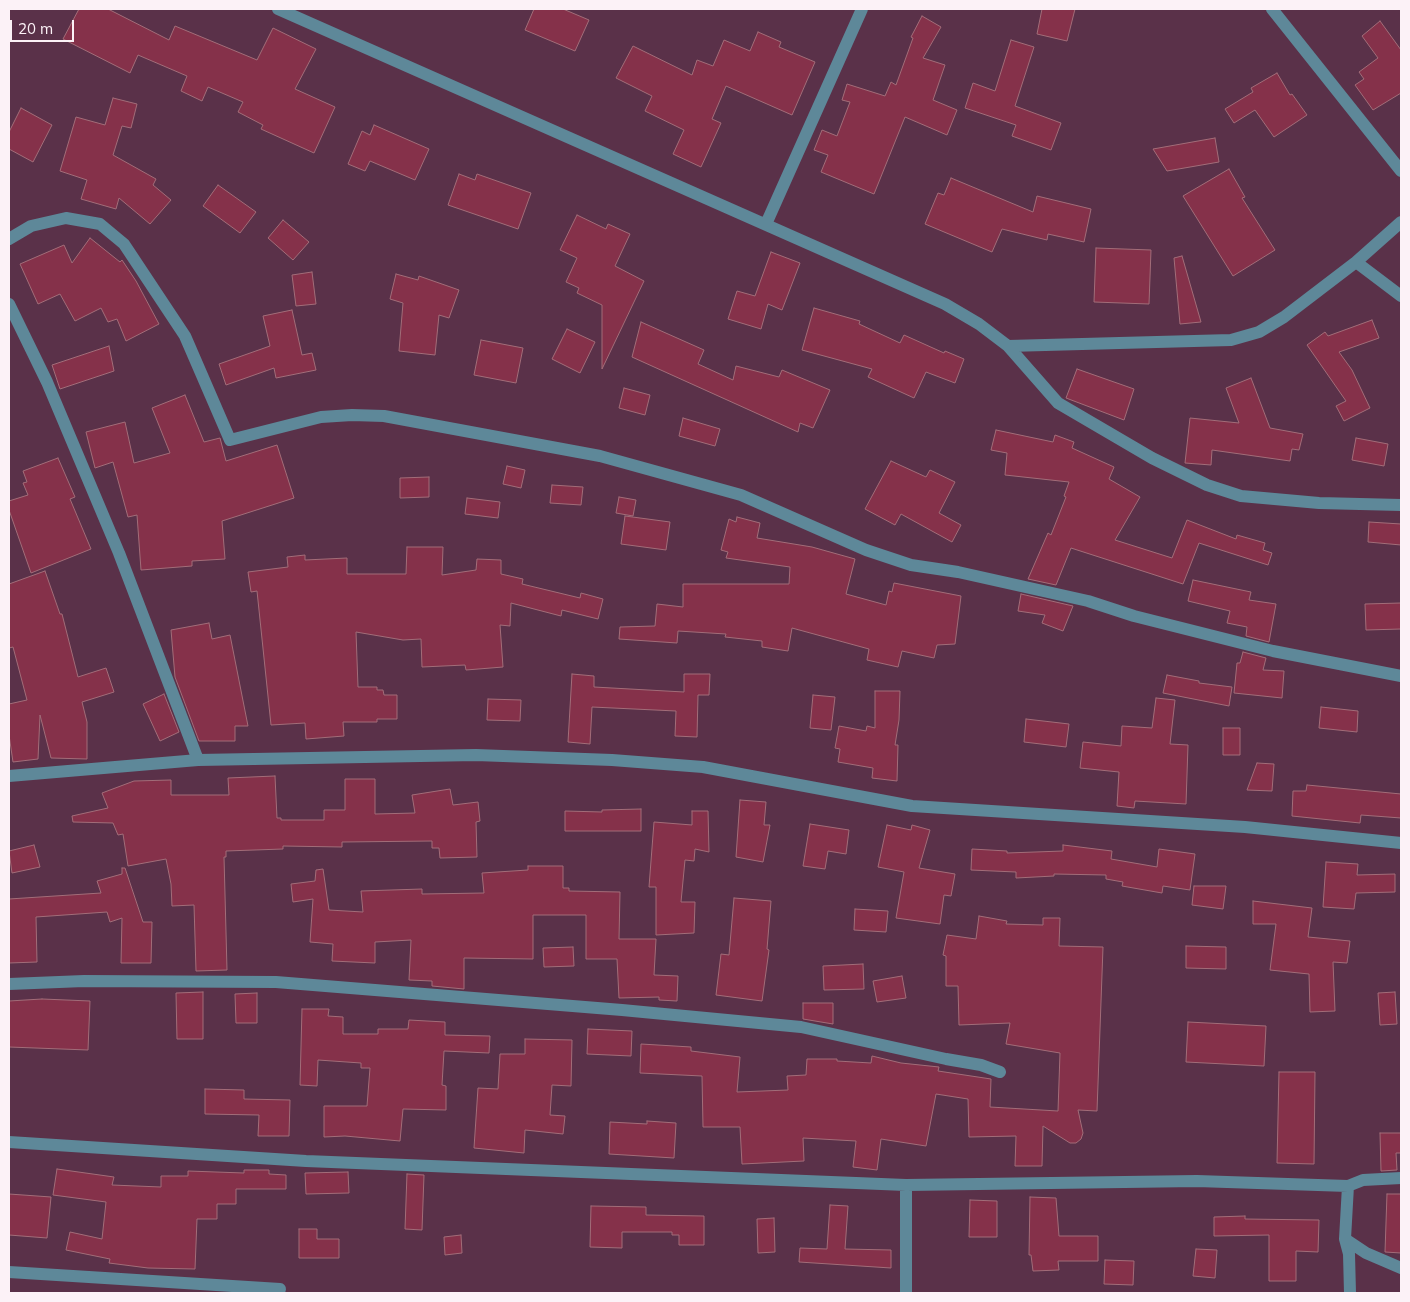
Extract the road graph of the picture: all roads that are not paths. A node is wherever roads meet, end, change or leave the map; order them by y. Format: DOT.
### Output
graph roads {
  1 [pos="278,9"];
  2 [pos="862,9"];
  3 [pos="1272,9"];
  4 [pos="1401,171"];
  5 [pos="1401,222"];
  6 [pos="766,224"];
  7 [pos="9,238"];
  8 [pos="1356,262"];
  9 [pos="1401,296"];
  10 [pos="9,304"];
  11 [pos="1008,346"];
  12 [pos="1401,505"];
  13 [pos="1401,676"];
  14 [pos="198,760"];
  15 [pos="9,776"];
  16 [pos="1401,843"];
  17 [pos="9,984"];
  18 [pos="1000,1072"];
  19 [pos="9,1142"];
  20 [pos="1401,1178"];
  21 [pos="906,1185"];
  22 [pos="1348,1186"];
  23 [pos="1345,1238"];
  24 [pos="1401,1268"];
  25 [pos="9,1272"];
  26 [pos="280,1289"];
  27 [pos="906,1293"];
  28 [pos="1350,1293"];
  1 -- 6 [label="street"];
  2 -- 6 [label="street"];
  3 -- 4 [label="street"];
  5 -- 8 [label="street"];
  6 -- 11 [label="street"];
  7 -- 13 [label="street"];
  8 -- 9 [label="street"];
  8 -- 11 [label="street"];
  10 -- 14 [label="street"];
  11 -- 12 [label="street"];
  14 -- 15 [label="street"];
  14 -- 16 [label="street"];
  17 -- 18 [label="street"];
  19 -- 21 [label="street"];
  20 -- 22 [label="street"];
  21 -- 22 [label="street"];
  21 -- 27 [label="street"];
  22 -- 23 [label="street"];
  23 -- 24 [label="street"];
  23 -- 28 [label="street"];
  25 -- 26 [label="street"];
}
